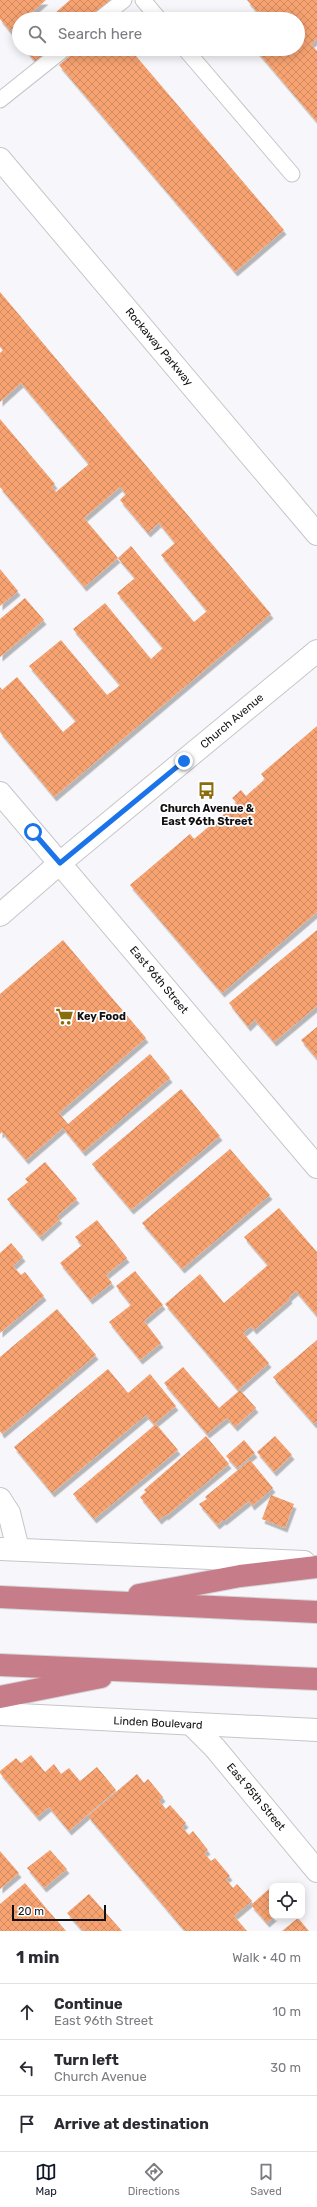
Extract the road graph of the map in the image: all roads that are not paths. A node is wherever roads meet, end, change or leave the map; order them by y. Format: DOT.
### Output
graph roads {
  1 [pos="124,0"];
  2 [pos="143,0"];
  3 [pos="109,12"];
  4 [pos="153,12"];
  5 [pos="55,56"];
  6 [pos="191,56"];
  7 [pos="0,100"];
  8 [pos="0,159"];
  9 [pos="292,174"];
  10 [pos="317,534"];
  11 [pos="317,651"];
  12 [pos="0,793"];
  13 [pos="60,863"];
  14 [pos="0,916"];
  15 [pos="317,1167"];
  16 [pos="0,1500"];
  17 [pos="9,1549"];
  18 [pos="317,1563"];
  19 [pos="317,1567"];
  20 [pos="0,1597"];
  21 [pos="101,1602"];
  22 [pos="317,1612"];
  23 [pos="0,1665"];
  24 [pos="137,1670"];
  25 [pos="317,1679"];
  26 [pos="0,1697"];
  27 [pos="0,1714"];
  28 [pos="192,1725"];
  29 [pos="317,1730"];
  30 [pos="317,1871"];
  1 -- 3 [label="lane"];
  2 -- 4 [label="lane"];
  5 -- 7 [label="lane"];
  6 -- 9 [label="lane"];
  8 -- 10 [label="street, Rockaway Parkway"];
  11 -- 13 [label="street, Church Avenue"];
  12 -- 13 [label="street, East 96th Street"];
  13 -- 14 [label="street, Church Avenue"];
  13 -- 15 [label="street, East 96th Street"];
  16 -- 17 [label="street"];
  17 -- 18 [label="street"];
  19 -- 21 [label="highway"];
  20 -- 21 [label="highway"];
  21 -- 22 [label="highway"];
  23 -- 24 [label="highway"];
  24 -- 25 [label="highway"];
  24 -- 26 [label="highway"];
  27 -- 28 [label="street, Linden Boulevard"];
  28 -- 29 [label="street, Linden Boulevard"];
  28 -- 30 [label="street, East 95th Street"];
}
